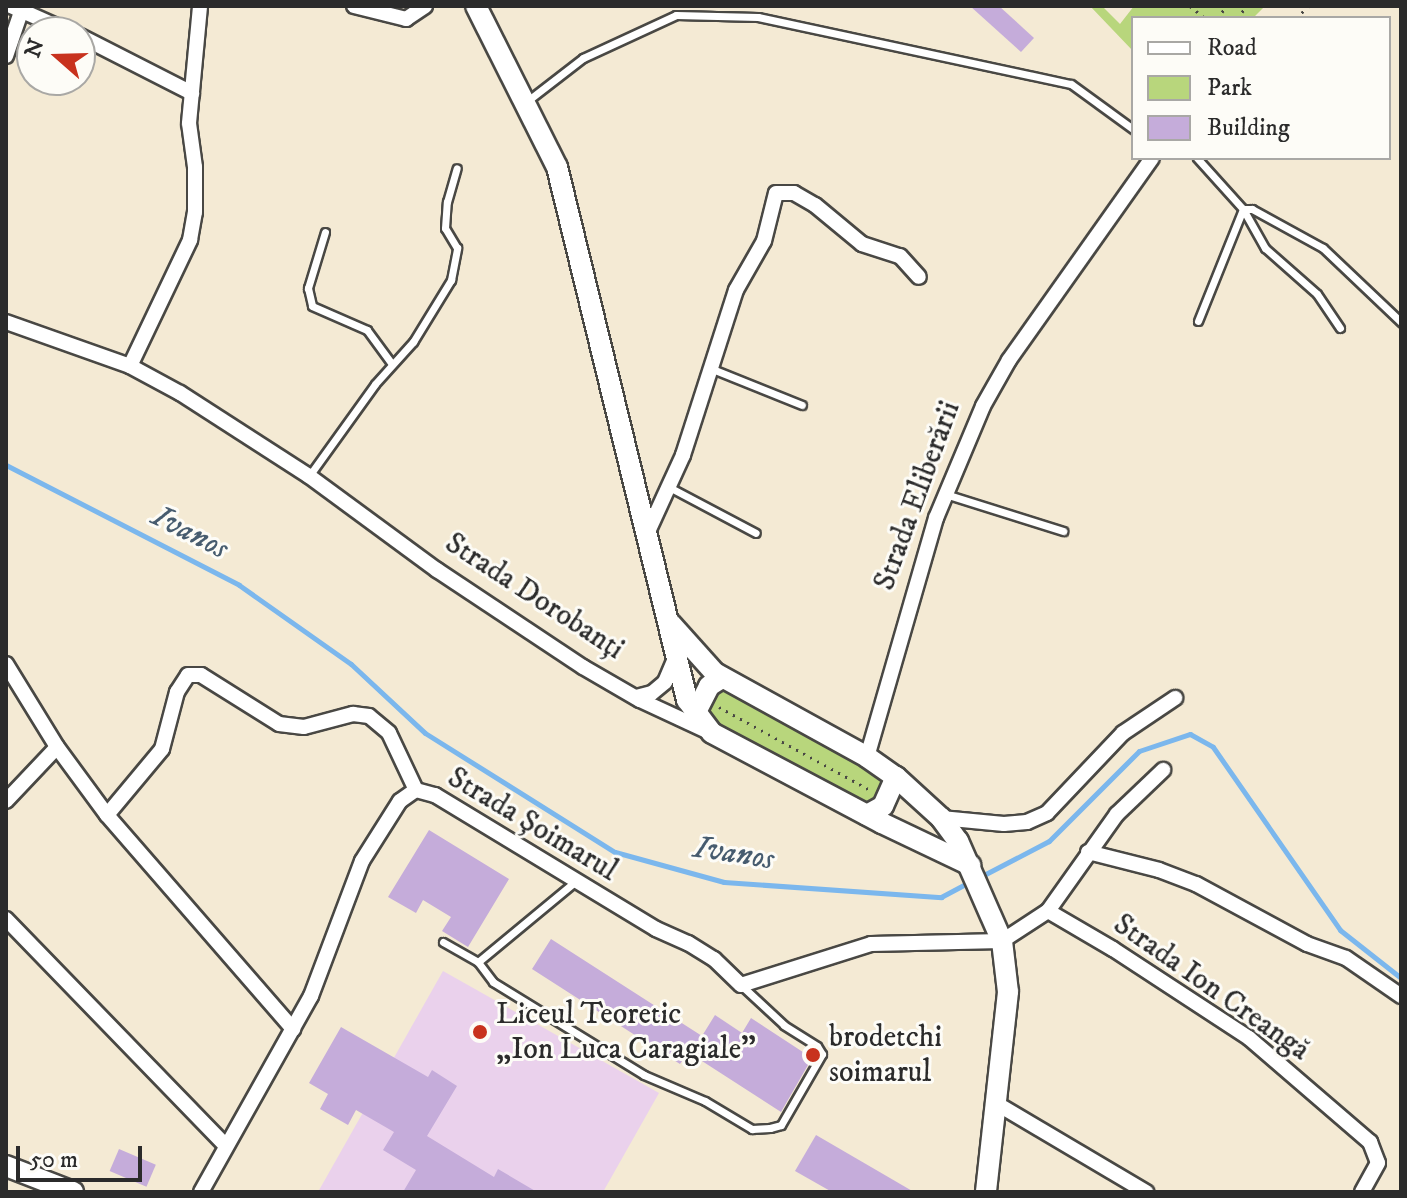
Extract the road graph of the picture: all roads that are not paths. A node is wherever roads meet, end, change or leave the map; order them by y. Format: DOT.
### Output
graph roads {
  1 [pos="200,6"];
  2 [pos="354,6"];
  3 [pos="425,6"];
  4 [pos="476,6"];
  5 [pos="19,7"];
  6 [pos="37,16"];
  7 [pos="96,44"];
  8 [pos="6,56"];
  9 [pos="192,93"];
  10 [pos="526,102"];
  11 [pos="1131,127"];
  12 [pos="1151,160"];
  13 [pos="1199,160"];
  14 [pos="457,168"];
  15 [pos="1243,209"];
  16 [pos="325,232"];
  17 [pos="919,277"];
  18 [pos="1198,321"];
  19 [pos="6,322"];
  20 [pos="1401,322"];
  21 [pos="1340,328"];
  22 [pos="392,364"];
  23 [pos="130,366"];
  24 [pos="710,368"];
  25 [pos="802,405"];
  26 [pos="309,476"];
  27 [pos="669,487"];
  28 [pos="945,494"];
  29 [pos="1063,531"];
  30 [pos="756,533"];
  31 [pos="646,536"];
  32 [pos="668,621"];
  33 [pos="676,655"];
  34 [pos="6,664"];
  35 [pos="722,678"];
  36 [pos="636,697"];
  37 [pos="1175,698"];
  38 [pos="703,707"];
  39 [pos="712,733"];
  40 [pos="57,747"];
  41 [pos="867,757"];
  42 [pos="1163,770"];
  43 [pos="896,777"];
  44 [pos="416,790"];
  45 [pos="6,801"];
  46 [pos="107,815"];
  47 [pos="867,815"];
  48 [pos="941,818"];
  49 [pos="1088,852"];
  50 [pos="970,865"];
  51 [pos="576,881"];
  52 [pos="1048,911"];
  53 [pos="6,919"];
  54 [pos="1002,941"];
  55 [pos="443,942"];
  56 [pos="478,962"];
  57 [pos="741,985"];
  58 [pos="1401,996"];
  59 [pos="293,1029"];
  60 [pos="994,1102"];
  61 [pos="226,1146"];
  62 [pos="6,1166"];
  63 [pos="73,1192"];
  64 [pos="201,1192"];
  65 [pos="986,1192"];
  66 [pos="1146,1192"];
  67 [pos="1362,1192"];
  1 -- 9 [label="street"];
  2 -- 3 [label="street"];
  4 -- 10 [label="street"];
  5 -- 6 [label="street"];
  5 -- 8 [label="street"];
  7 -- 9 [label="street"];
  9 -- 23 [label="street"];
  10 -- 11 [label="lane"];
  10 -- 31 [label="street"];
  12 -- 28 [label="street, Strada Eliberării"];
  13 -- 15 [label="lane"];
  14 -- 22 [label="lane"];
  15 -- 18 [label="lane"];
  15 -- 20 [label="lane"];
  15 -- 21 [label="lane"];
  16 -- 22 [label="lane"];
  17 -- 24 [label="street"];
  19 -- 23 [label="street, Strada Dorobanți"];
  22 -- 26 [label="lane"];
  23 -- 26 [label="street, Strada Dorobanți"];
  24 -- 25 [label="lane"];
  24 -- 27 [label="street"];
  26 -- 36 [label="street, Strada Dorobanți"];
  27 -- 30 [label="lane"];
  27 -- 31 [label="street"];
  28 -- 29 [label="lane"];
  28 -- 41 [label="street, Strada Eliberării"];
  31 -- 32 [label="street"];
  32 -- 33 [label="street"];
  32 -- 35 [label="street"];
  33 -- 36 [label="street"];
  33 -- 38 [label="street"];
  34 -- 40 [label="street"];
  35 -- 38 [label="street"];
  35 -- 41 [label="street"];
  36 -- 39 [label="street, Strada Dorobanți"];
  37 -- 48 [label="street"];
  38 -- 39 [label="street"];
  39 -- 47 [label="street, Strada Dorobanți"];
  40 -- 45 [label="street"];
  40 -- 46 [label="street"];
  41 -- 43 [label="street"];
  42 -- 49 [label="street"];
  43 -- 47 [label="street"];
  43 -- 48 [label="street"];
  44 -- 46 [label="street"];
  44 -- 51 [label="street, Strada Șoimarul"];
  44 -- 59 [label="street, Strada Șoimarul"];
  46 -- 59 [label="street"];
  47 -- 50 [label="street, Strada Dorobanți"];
  48 -- 50 [label="street"];
  49 -- 52 [label="street"];
  49 -- 58 [label="street"];
  50 -- 54 [label="street"];
  51 -- 56 [label="lane"];
  51 -- 57 [label="street, Strada Șoimarul"];
  52 -- 54 [label="street"];
  52 -- 67 [label="street, Strada Ion Creangă"];
  53 -- 61 [label="street"];
  54 -- 57 [label="street"];
  54 -- 60 [label="street"];
  55 -- 56 [label="lane"];
  56 -- 57 [label="lane"];
  59 -- 61 [label="street, Strada Șoimarul"];
  60 -- 65 [label="street"];
  60 -- 66 [label="street"];
  61 -- 64 [label="street, Strada Șoimarul"];
  62 -- 63 [label="street"];
}
